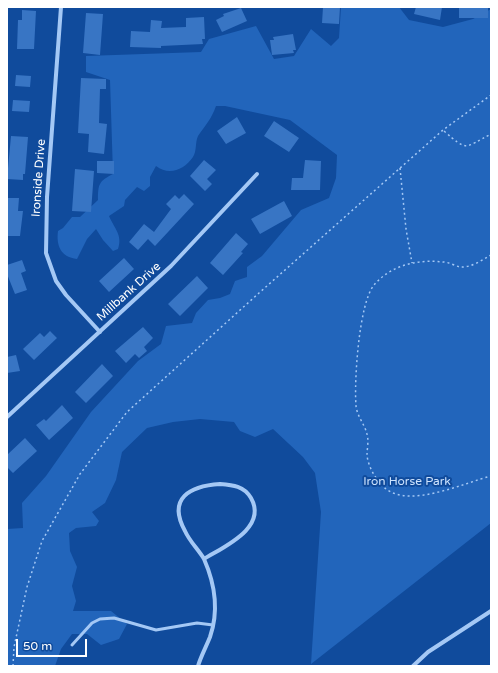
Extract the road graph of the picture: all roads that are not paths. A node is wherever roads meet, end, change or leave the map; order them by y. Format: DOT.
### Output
graph roads {
  1 [pos="61,7"];
  2 [pos="257,174"];
  3 [pos="100,332"];
  4 [pos="7,417"];
  5 [pos="204,559"];
  6 [pos="491,611"];
  7 [pos="213,625"];
  8 [pos="72,645"];
  9 [pos="198,666"];
  10 [pos="413,666"];
  1 -- 3 [label="street, Ironside Drive"];
  2 -- 3 [label="street, Millbank Drive"];
  3 -- 4 [label="street, Millbank Drive"];
  5 -- 5 [label="street"];
  5 -- 7 [label="street"];
  6 -- 10 [label="street"];
  7 -- 8 [label="lane"];
  7 -- 9 [label="street"];
}
